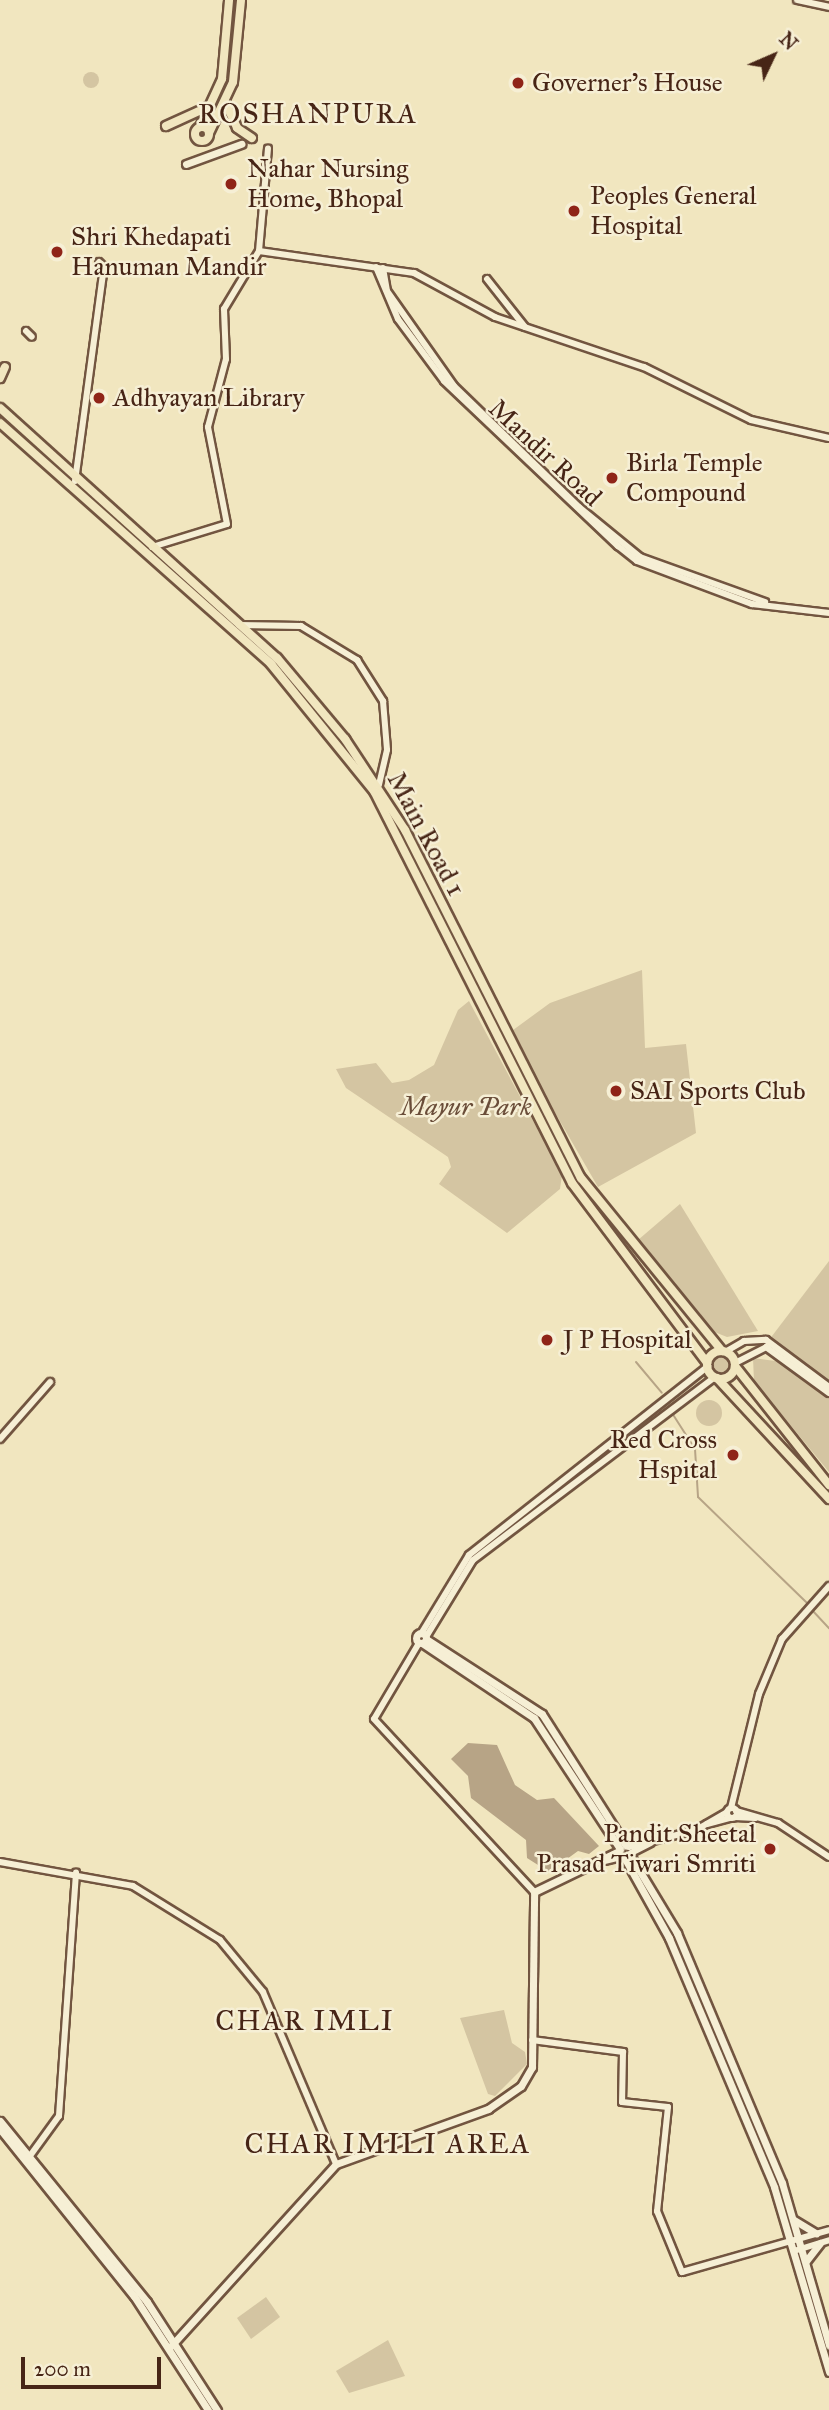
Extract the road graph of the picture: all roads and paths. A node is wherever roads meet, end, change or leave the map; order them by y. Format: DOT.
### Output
graph roads {
  1 [pos="229,0"];
  2 [pos="241,0"];
  3 [pos="797,0"];
  4 [pos="829,7"];
  5 [pos="215,100"];
  6 [pos="226,104"];
  7 [pos="166,126"];
  8 [pos="200,127"];
  9 [pos="209,133"];
  10 [pos="251,138"];
  11 [pos="241,144"];
  12 [pos="268,148"];
  13 [pos="186,164"];
  14 [pos="258,251"];
  15 [pos="99,262"];
  16 [pos="379,267"];
  17 [pos="487,279"];
  18 [pos="525,327"];
  19 [pos="26,331"];
  20 [pos="32,337"];
  21 [pos="5,367"];
  22 [pos="0,378"];
  23 [pos="0,408"];
  24 [pos="0,422"];
  25 [pos="829,438"];
  26 [pos="75,481"];
  27 [pos="148,550"];
  28 [pos="829,611"];
  29 [pos="239,625"];
  30 [pos="379,785"];
  31 [pos="471,971"];
  32 [pos="461,972"];
  33 [pos="724,1351"];
  34 [pos="708,1365"];
  35 [pos="735,1365"];
  36 [pos="716,1377"];
  37 [pos="50,1382"];
  38 [pos="829,1387"];
  39 [pos="829,1393"];
  40 [pos="0,1439"];
  41 [pos="829,1485"];
  42 [pos="829,1499"];
  43 [pos="829,1586"];
  44 [pos="423,1639"];
  45 [pos="732,1813"];
  46 [pos="625,1852"];
  47 [pos="829,1857"];
  48 [pos="0,1862"];
  49 [pos="76,1873"];
  50 [pos="534,1892"];
  51 [pos="532,2040"];
  52 [pos="0,2121"];
  53 [pos="0,2129"];
  54 [pos="30,2157"];
  55 [pos="336,2164"];
  56 [pos="784,2202"];
  57 [pos="793,2219"];
  58 [pos="829,2230"];
  59 [pos="816,2233"];
  60 [pos="799,2237"];
  61 [pos="829,2240"];
  62 [pos="788,2243"];
  63 [pos="820,2243"];
  64 [pos="798,2249"];
  65 [pos="806,2261"];
  66 [pos="173,2341"];
  67 [pos="829,2345"];
  68 [pos="829,2372"];
  69 [pos="208,2410"];
  70 [pos="217,2410"];
  1 -- 5 [label="main road"];
  2 -- 6 [label="main road"];
  3 -- 4 [label="street"];
  5 -- 7 [label="main road"];
  5 -- 8 [label="main road"];
  6 -- 9 [label="main road"];
  6 -- 10 [label="main road"];
  8 -- 9 [label="main road"];
  8 -- 9 [label="main road"];
  11 -- 13 [label="main road"];
  12 -- 14 [label="street"];
  14 -- 16 [label="street"];
  14 -- 27 [label="street"];
  15 -- 26 [label="street"];
  16 -- 18 [label="street"];
  16 -- 28 [label="street, Mandir Road"];
  17 -- 18 [label="street"];
  18 -- 25 [label="street"];
  19 -- 20 [label="street"];
  21 -- 22 [label="main road"];
  23 -- 26 [label="main road, Main Road 1"];
  24 -- 27 [label="main road, Main Road 1"];
  26 -- 27 [label="main road, Main Road 1"];
  27 -- 29 [label="main road, Main Road 1"];
  27 -- 32 [label="main road, Main Road 1"];
  29 -- 30 [label="main road, Main Road 1"];
  29 -- 30 [label="street"];
  30 -- 31 [label="main road, Main Road 1"];
  31 -- 32 [label="main road"];
  31 -- 33 [label="main road, Main Road 1"];
  32 -- 34 [label="main road, Main Road 1"];
  33 -- 34 [label="main road"];
  33 -- 35 [label="main road, Main Road 1"];
  33 -- 38 [label="street"];
  34 -- 36 [label="main road, Main Road 1"];
  34 -- 44 [label="street"];
  35 -- 36 [label="main road"];
  35 -- 39 [label="street"];
  35 -- 41 [label="main road, Main Road 1"];
  36 -- 42 [label="main road, Main Road 1"];
  36 -- 44 [label="street"];
  37 -- 40 [label="street"];
  43 -- 45 [label="street"];
  44 -- 46 [label="main road"];
  44 -- 50 [label="street"];
  45 -- 46 [label="street"];
  45 -- 47 [label="street"];
  46 -- 50 [label="main road"];
  46 -- 56 [label="main road"];
  48 -- 49 [label="street"];
  49 -- 54 [label="street"];
  49 -- 55 [label="street"];
  50 -- 51 [label="main road"];
  51 -- 55 [label="main road"];
  51 -- 62 [label="street"];
  52 -- 54 [label="main road"];
  53 -- 54 [label="main road"];
  54 -- 66 [label="main road"];
  55 -- 66 [label="main road"];
  56 -- 57 [label="main road"];
  56 -- 62 [label="main road"];
  57 -- 59 [label="main road"];
  57 -- 60 [label="main road"];
  58 -- 59 [label="street"];
  59 -- 60 [label="street"];
  60 -- 62 [label="street"];
  60 -- 64 [label="main road"];
  61 -- 63 [label="street"];
  62 -- 64 [label="main road"];
  63 -- 64 [label="street"];
  63 -- 65 [label="main road"];
  64 -- 65 [label="main road"];
  64 -- 68 [label="main road"];
  65 -- 67 [label="main road"];
  66 -- 69 [label="main road"];
  66 -- 70 [label="main road"];
}
